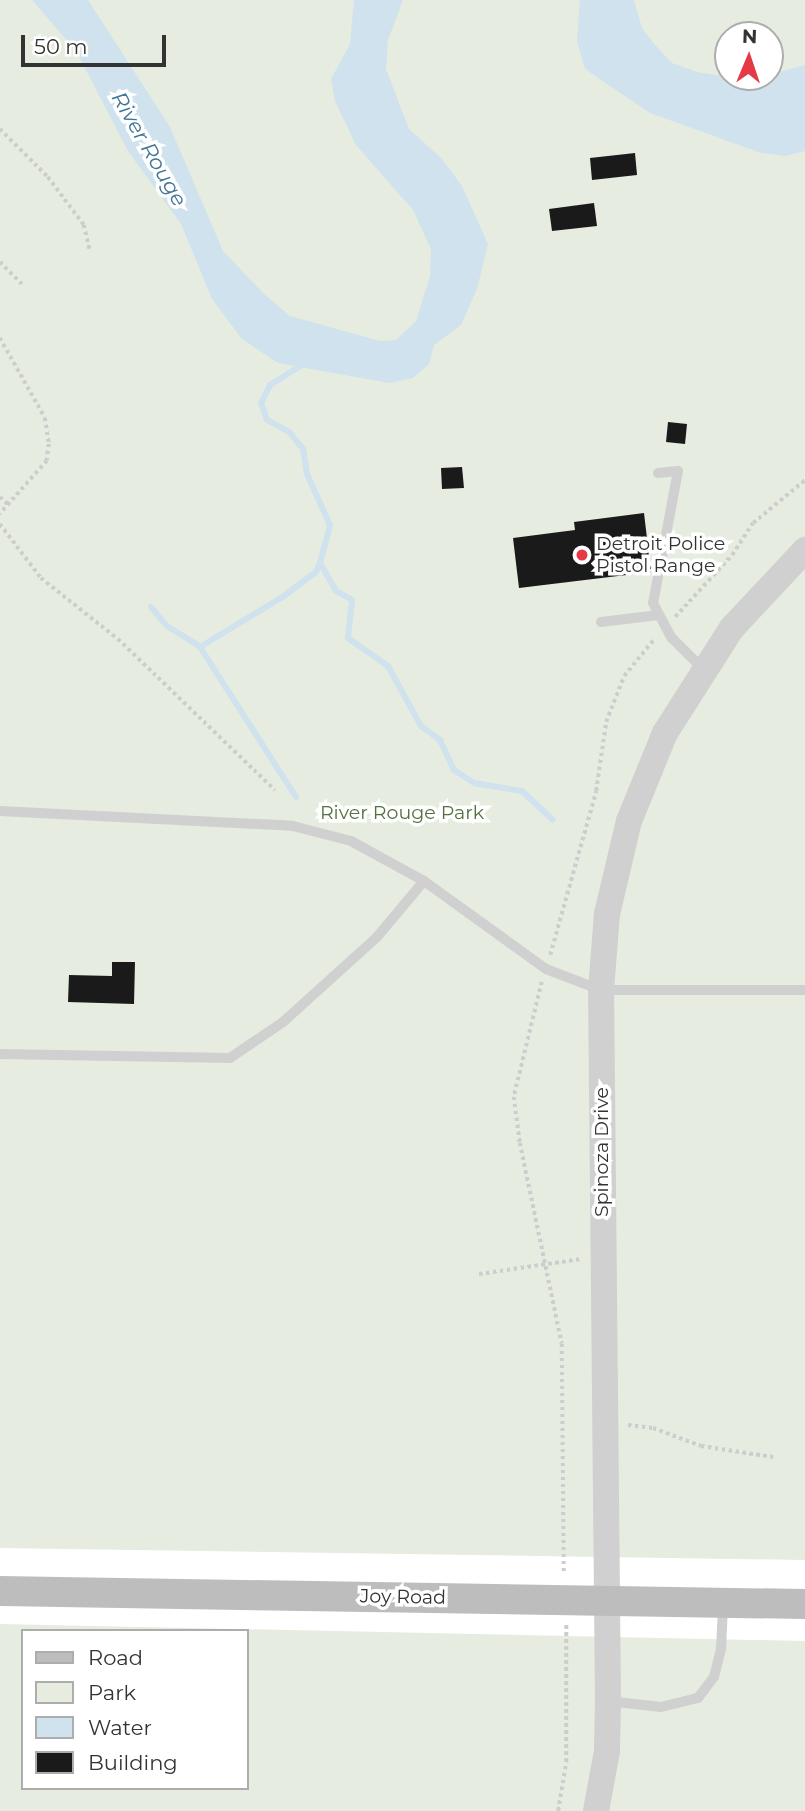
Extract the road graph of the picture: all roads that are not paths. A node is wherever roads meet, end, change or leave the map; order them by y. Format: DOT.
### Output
graph roads {
  1 [pos="658,473"];
  2 [pos="805,550"];
  3 [pos="659,615"];
  4 [pos="601,622"];
  5 [pos="703,669"];
  6 [pos="0,811"];
  7 [pos="424,881"];
  8 [pos="601,990"];
  9 [pos="805,990"];
  10 [pos="0,1054"];
  11 [pos="0,1591"];
  12 [pos="607,1601"];
  13 [pos="723,1603"];
  14 [pos="805,1604"];
  15 [pos="608,1701"];
  16 [pos="596,1811"];
  1 -- 3 [label="lane"];
  2 -- 5 [label="street, Spinoza Drive"];
  3 -- 4 [label="lane"];
  3 -- 5 [label="lane"];
  5 -- 8 [label="street, Spinoza Drive"];
  6 -- 7 [label="lane"];
  7 -- 8 [label="lane"];
  7 -- 10 [label="lane"];
  8 -- 9 [label="lane"];
  8 -- 12 [label="street, Spinoza Drive"];
  11 -- 12 [label="main road, Joy Road"];
  12 -- 13 [label="main road, Joy Road"];
  12 -- 15 [label="street, Spinoza Drive"];
  13 -- 14 [label="main road, Joy Road"];
  13 -- 15 [label="lane"];
  15 -- 16 [label="street, Spinoza Drive"];
}
